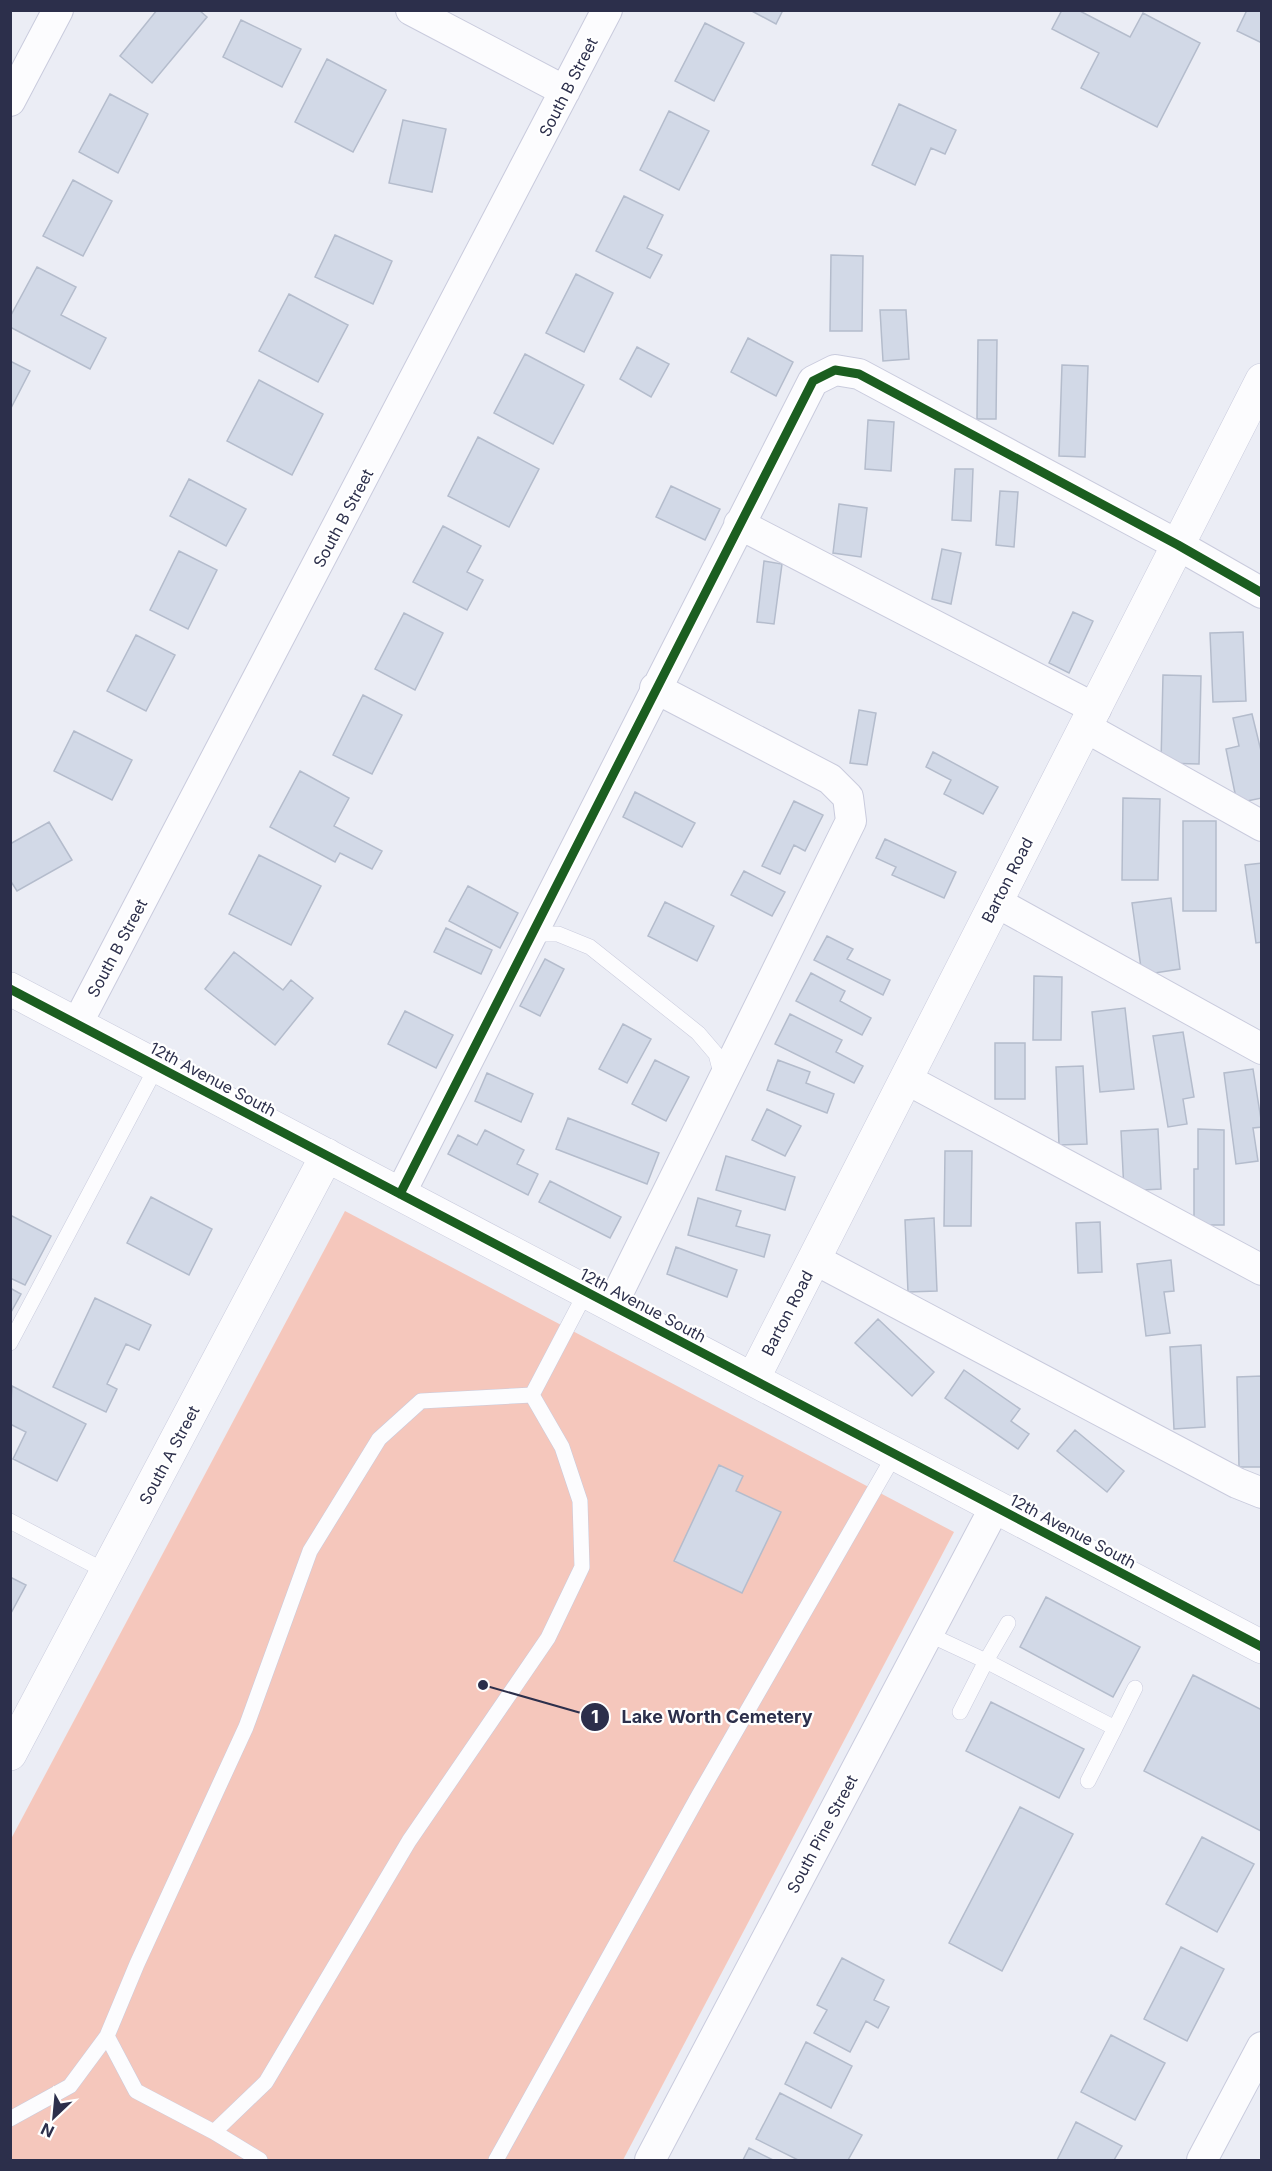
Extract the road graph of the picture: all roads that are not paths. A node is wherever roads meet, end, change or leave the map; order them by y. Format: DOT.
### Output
graph roads {
  1 [pos="58,10"];
  2 [pos="411,10"];
  3 [pos="607,10"];
  4 [pos="566,91"];
  5 [pos="10,101"];
  6 [pos="1262,380"];
  7 [pos="739,524"];
  8 [pos="1178,545"];
  9 [pos="1262,593"];
  10 [pos="655,688"];
  11 [pos="1090,718"];
  12 [pos="1262,826"];
  13 [pos="996,902"];
  14 [pos="531,934"];
  15 [pos="10,989"];
  16 [pos="77,1024"];
  17 [pos="1262,1049"];
  18 [pos="157,1066"];
  19 [pos="906,1079"];
  20 [pos="723,1080"];
  21 [pos="327,1155"];
  22 [pos="400,1194"];
  23 [pos="814,1259"];
  24 [pos="1262,1270"];
  25 [pos="599,1299"];
  26 [pos="10,1343"];
  27 [pos="753,1379"];
  28 [pos="532,1395"];
  29 [pos="895,1454"];
  30 [pos="1262,1493"];
  31 [pos="995,1507"];
  32 [pos="10,1521"];
  33 [pos="107,1572"];
  34 [pos="1008,1623"];
  35 [pos="928,1634"];
  36 [pos="1262,1647"];
  37 [pos="986,1661"];
  38 [pos="1135,1688"];
  39 [pos="960,1712"];
  40 [pos="1115,1728"];
  41 [pos="10,1754"];
  42 [pos="1088,1781"];
  43 [pos="107,2036"];
  44 [pos="1262,2047"];
  45 [pos="10,2119"];
  46 [pos="214,2132"];
  47 [pos="260,2160"];
  48 [pos="496,2160"];
  49 [pos="650,2160"];
  50 [pos="1202,2160"];
  1 -- 5 [label="street"];
  2 -- 4 [label="street"];
  3 -- 4 [label="street, South B Street"];
  4 -- 16 [label="street, South B Street"];
  6 -- 8 [label="street, Barton Road"];
  7 -- 8 [label="street"];
  7 -- 10 [label="street"];
  7 -- 11 [label="street"];
  8 -- 9 [label="street"];
  8 -- 11 [label="street, Barton Road"];
  10 -- 14 [label="street"];
  10 -- 20 [label="street"];
  11 -- 12 [label="street"];
  11 -- 13 [label="street, Barton Road"];
  13 -- 17 [label="street"];
  13 -- 19 [label="street, Barton Road"];
  14 -- 20 [label="lane"];
  14 -- 22 [label="street"];
  15 -- 16 [label="street, 12th Avenue South"];
  16 -- 18 [label="street, 12th Avenue South"];
  18 -- 21 [label="street, 12th Avenue South"];
  18 -- 26 [label="lane"];
  19 -- 23 [label="street, Barton Road"];
  19 -- 24 [label="street"];
  20 -- 25 [label="street"];
  21 -- 22 [label="street, 12th Avenue South"];
  21 -- 33 [label="street, South A Street"];
  22 -- 25 [label="street, 12th Avenue South"];
  23 -- 27 [label="street, Barton Road"];
  23 -- 30 [label="street"];
  25 -- 27 [label="street, 12th Avenue South"];
  25 -- 28 [label="lane"];
  27 -- 29 [label="street, 12th Avenue South"];
  28 -- 43 [label="lane"];
  28 -- 46 [label="lane"];
  29 -- 31 [label="street, 12th Avenue South"];
  29 -- 48 [label="lane"];
  31 -- 35 [label="street, South Pine Street"];
  31 -- 36 [label="street, 12th Avenue South"];
  32 -- 33 [label="lane"];
  33 -- 41 [label="street, South A Street"];
  34 -- 37 [label="lane"];
  35 -- 37 [label="lane"];
  35 -- 49 [label="street, South Pine Street"];
  37 -- 39 [label="lane"];
  37 -- 40 [label="lane"];
  38 -- 40 [label="lane"];
  40 -- 42 [label="lane"];
  43 -- 45 [label="lane"];
  43 -- 46 [label="lane"];
  44 -- 50 [label="street"];
  46 -- 47 [label="lane"];
}
